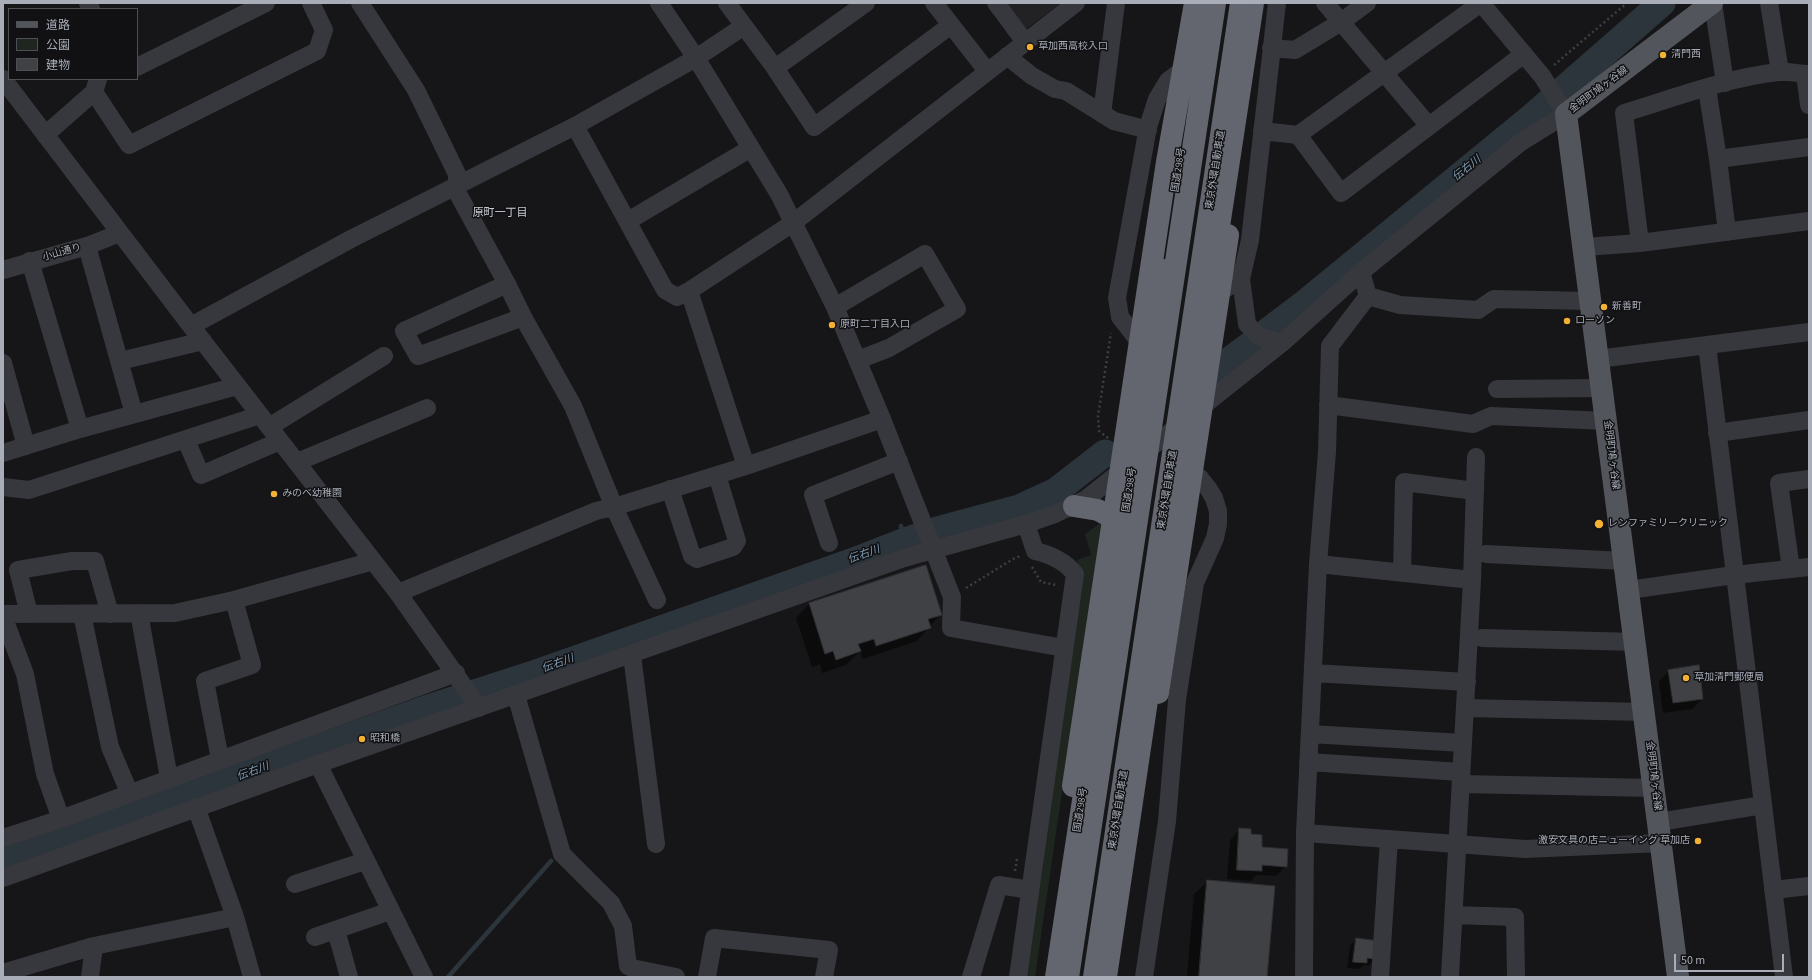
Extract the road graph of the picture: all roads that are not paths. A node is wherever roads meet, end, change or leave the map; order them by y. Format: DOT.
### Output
graph roads {
  1 [pos="266,3"];
  2 [pos="311,3"];
  3 [pos="360,3"];
  4 [pos="659,3"];
  5 [pos="727,3"];
  6 [pos="866,3"];
  7 [pos="934,3"];
  8 [pos="996,3"];
  9 [pos="1076,3"];
  10 [pos="1116,3"];
  11 [pos="1195,3"];
  12 [pos="1205,3"];
  13 [pos="1215,3"];
  14 [pos="1241,3"];
  15 [pos="1254,3"];
  16 [pos="1277,3"];
  17 [pos="1324,3"];
  18 [pos="1367,3"];
  19 [pos="1481,3"];
  20 [pos="1712,3"];
  21 [pos="1769,3"];
  22 [pos="845,9"];
  23 [pos="1341,22"];
  24 [pos="951,25"];
  25 [pos="744,26"];
  26 [pos="1025,42"];
  27 [pos="1271,48"];
  28 [pos="1524,54"];
  29 [pos="1007,56"];
  30 [pos="696,58"];
  31 [pos="1196,59"];
  32 [pos="138,67"];
  33 [pos="775,68"];
  34 [pos="987,71"];
  35 [pos="1780,72"];
  36 [pos="1384,73"];
  37 [pos="1807,74"];
  38 [pos="6,80"];
  39 [pos="1725,83"];
  40 [pos="96,86"];
  41 [pos="1707,88"];
  42 [pos="1809,106"];
  43 [pos="1102,114"];
  44 [pos="1566,114"];
  45 [pos="575,126"];
  46 [pos="1429,126"];
  47 [pos="1148,130"];
  48 [pos="1262,131"];
  49 [pos="45,134"];
  50 [pos="1298,135"];
  51 [pos="1809,147"];
  52 [pos="751,148"];
  53 [pos="1718,159"];
  54 [pos="458,184"];
  55 [pos="628,221"];
  56 [pos="1809,221"];
  57 [pos="793,223"];
  58 [pos="1727,232"];
  59 [pos="120,233"];
  60 [pos="1640,243"];
  61 [pos="87,246"];
  62 [pos="1584,247"];
  63 [pos="30,262"];
  64 [pos="3,270"];
  65 [pos="1361,272"];
  66 [pos="1241,279"];
  67 [pos="507,284"];
  68 [pos="689,291"];
  69 [pos="1368,296"];
  70 [pos="1208,300"];
  71 [pos="1591,301"];
  72 [pos="836,307"];
  73 [pos="523,317"];
  74 [pos="191,326"];
  75 [pos="1809,332"];
  76 [pos="203,342"];
  77 [pos="1282,343"];
  78 [pos="1707,345"];
  79 [pos="384,356"];
  80 [pos="1150,356"];
  81 [pos="1598,359"];
  82 [pos="858,360"];
  83 [pos="120,361"];
  84 [pos="3,363"];
  85 [pos="237,386"];
  86 [pos="1602,388"];
  87 [pos="1497,389"];
  88 [pos="1328,405"];
  89 [pos="427,408"];
  90 [pos="134,414"];
  91 [pos="1190,415"];
  92 [pos="882,418"];
  93 [pos="1809,420"];
  94 [pos="1607,421"];
  95 [pos="270,428"];
  96 [pos="80,429"];
  97 [pos="1717,433"];
  98 [pos="186,440"];
  99 [pos="26,446"];
  100 [pos="3,453"];
  101 [pos="1476,457"];
  102 [pos="1135,460"];
  103 [pos="297,462"];
  104 [pos="899,462"];
  105 [pos="746,466"];
  106 [pos="1182,469"];
  107 [pos="717,475"];
  108 [pos="1809,479"];
  109 [pos="3,487"];
  110 [pos="670,489"];
  111 [pos="1475,491"];
  112 [pos="1074,506"];
  113 [pos="614,507"];
  114 [pos="1026,524"];
  115 [pos="1125,525"];
  116 [pos="829,544"];
  117 [pos="930,545"];
  118 [pos="1486,554"];
  119 [pos="373,561"];
  120 [pos="1624,561"];
  121 [pos="1318,564"];
  122 [pos="1809,567"];
  123 [pos="1791,569"];
  124 [pos="1402,573"];
  125 [pos="1734,575"];
  126 [pos="1472,580"];
  127 [pos="1629,590"];
  128 [pos="398,593"];
  129 [pos="234,600"];
  130 [pos="657,600"];
  131 [pos="139,613"];
  132 [pos="29,614"];
  133 [pos="82,614"];
  134 [pos="110,614"];
  135 [pos="3,615"];
  136 [pos="1482,638"];
  137 [pos="1636,642"];
  138 [pos="1064,648"];
  139 [pos="632,655"];
  140 [pos="1313,673"];
  141 [pos="459,677"];
  142 [pos="1467,682"];
  143 [pos="516,695"];
  144 [pos="478,705"];
  145 [pos="1465,708"];
  146 [pos="1644,712"];
  147 [pos="1310,734"];
  148 [pos="1463,743"];
  149 [pos="220,760"];
  150 [pos="1308,762"];
  151 [pos="318,764"];
  152 [pos="169,778"];
  153 [pos="1461,778"];
  154 [pos="1654,788"];
  155 [pos="129,792"];
  156 [pos="1763,805"];
  157 [pos="196,807"];
  158 [pos="61,818"];
  159 [pos="1658,822"];
  160 [pos="1305,833"];
  161 [pos="3,838"];
  162 [pos="1389,838"];
  163 [pos="1459,843"];
  164 [pos="1661,843"];
  165 [pos="656,844"];
  166 [pos="365,860"];
  167 [pos="3,878"];
  168 [pos="295,884"];
  169 [pos="1809,886"];
  170 [pos="1030,890"];
  171 [pos="1773,890"];
  172 [pos="390,911"];
  173 [pos="1454,915"];
  174 [pos="235,917"];
  175 [pos="336,930"];
  176 [pos="315,937"];
  177 [pos="94,946"];
  178 [pos="3,973"];
  179 [pos="90,977"];
  180 [pos="252,977"];
  181 [pos="349,977"];
  182 [pos="424,977"];
  183 [pos="676,977"];
  184 [pos="707,977"];
  185 [pos="824,977"];
  186 [pos="971,977"];
  187 [pos="1018,977"];
  188 [pos="1055,977"];
  189 [pos="1068,977"];
  190 [pos="1094,977"];
  191 [pos="1106,977"];
  192 [pos="1110,977"];
  193 [pos="1144,977"];
  194 [pos="1304,977"];
  195 [pos="1380,977"];
  196 [pos="1450,977"];
  197 [pos="1516,977"];
  198 [pos="1678,977"];
  199 [pos="1784,977"];
  1 -- 32 [label="street"];
  2 -- 40 [label="street"];
  3 -- 54 [label="street"];
  4 -- 30 [label="street"];
  5 -- 25 [label="street"];
  6 -- 22 [label="street"];
  7 -- 24 [label="street"];
  8 -- 26 [label="street"];
  9 -- 26 [label="street"];
  10 -- 43 [label="street"];
  11 -- 188 [label="highway, bridge"];
  12 -- 31 [label="highway, 国道298号"];
  13 -- 189 [label="highway, bridge"];
  14 -- 190 [label="highway, 東京外環自動車道, bridge"];
  15 -- 70 [label="highway"];
  15 -- 192 [label="highway, bridge"];
  16 -- 27 [label="street"];
  17 -- 23 [label="street"];
  18 -- 23 [label="street"];
  19 -- 28 [label="street"];
  19 -- 36 [label="street"];
  20 -- 39 [label="street"];
  20 -- 44 [label="main road, 金明町鳩ヶ谷線"];
  21 -- 35 [label="street"];
  22 -- 33 [label="street"];
  23 -- 27 [label="street"];
  23 -- 36 [label="street"];
  24 -- 33 [label="street"];
  24 -- 34 [label="street"];
  25 -- 30 [label="street"];
  25 -- 33 [label="street"];
  26 -- 29 [label="street"];
  27 -- 48 [label="street"];
  28 -- 44 [label="street"];
  28 -- 46 [label="street"];
  29 -- 34 [label="street"];
  29 -- 43 [label="street"];
  30 -- 45 [label="street"];
  30 -- 52 [label="street"];
  31 -- 47 [label="street"];
  31 -- 80 [label="highway, 国道298号"];
  34 -- 57 [label="street"];
  35 -- 37 [label="street"];
  35 -- 39 [label="street"];
  36 -- 46 [label="street"];
  36 -- 50 [label="street"];
  37 -- 42 [label="street"];
  38 -- 49 [label="street"];
  39 -- 41 [label="street"];
  40 -- 49 [label="street"];
  41 -- 53 [label="street"];
  41 -- 60 [label="street"];
  43 -- 47 [label="street"];
  44 -- 62 [label="main road, 金明町鳩ヶ谷線"];
  44 -- 65 [label="street"];
  45 -- 54 [label="street"];
  45 -- 55 [label="street"];
  46 -- 50 [label="street"];
  47 -- 80 [label="street"];
  48 -- 50 [label="street"];
  48 -- 66 [label="street"];
  49 -- 59 [label="street"];
  51 -- 53 [label="street"];
  52 -- 55 [label="street"];
  52 -- 57 [label="street"];
  53 -- 58 [label="street"];
  54 -- 67 [label="street"];
  54 -- 74 [label="street"];
  55 -- 68 [label="street"];
  56 -- 58 [label="street"];
  57 -- 68 [label="street"];
  57 -- 72 [label="street"];
  58 -- 60 [label="street"];
  59 -- 61 [label="street, 小山通り"];
  59 -- 74 [label="street"];
  60 -- 62 [label="street"];
  61 -- 63 [label="street, 小山通り"];
  61 -- 83 [label="street"];
  62 -- 71 [label="main road, 金明町鳩ヶ谷線"];
  63 -- 64 [label="street, 小山通り"];
  63 -- 96 [label="street"];
  65 -- 69 [label="street"];
  65 -- 77 [label="street"];
  66 -- 70 [label="street"];
  66 -- 77 [label="street"];
  67 -- 73 [label="street"];
  67 -- 73 [label="street"];
  68 -- 105 [label="street"];
  69 -- 71 [label="street"];
  69 -- 88 [label="street"];
  70 -- 91 [label="highway"];
  71 -- 81 [label="main road, 金明町鳩ヶ谷線"];
  72 -- 82 [label="street"];
  72 -- 82 [label="street"];
  73 -- 113 [label="street"];
  74 -- 76 [label="street"];
  75 -- 78 [label="street"];
  76 -- 83 [label="street"];
  76 -- 85 [label="street"];
  77 -- 91 [label="street"];
  78 -- 81 [label="street"];
  78 -- 97 [label="street"];
  79 -- 95 [label="street"];
  80 -- 102 [label="highway, 国道298号"];
  81 -- 86 [label="main road, 金明町鳩ヶ谷線"];
  82 -- 92 [label="street"];
  83 -- 90 [label="street"];
  84 -- 99 [label="street"];
  85 -- 90 [label="street"];
  85 -- 95 [label="street"];
  86 -- 87 [label="street"];
  86 -- 94 [label="main road, 金明町鳩ヶ谷線"];
  88 -- 94 [label="street"];
  88 -- 121 [label="street"];
  89 -- 103 [label="street"];
  90 -- 96 [label="street"];
  91 -- 102 [label="street"];
  91 -- 106 [label="highway"];
  92 -- 104 [label="street"];
  92 -- 105 [label="street"];
  93 -- 97 [label="street"];
  94 -- 120 [label="main road, 金明町鳩ヶ谷線"];
  95 -- 98 [label="street"];
  95 -- 98 [label="street"];
  95 -- 103 [label="street"];
  96 -- 99 [label="street"];
  97 -- 125 [label="street"];
  98 -- 109 [label="street"];
  99 -- 100 [label="street"];
  101 -- 111 [label="street"];
  102 -- 112 [label="street"];
  102 -- 115 [label="highway, 国道298号"];
  103 -- 119 [label="street"];
  104 -- 116 [label="street"];
  104 -- 117 [label="street"];
  105 -- 107 [label="street"];
  106 -- 191 [label="highway"];
  106 -- 193 [label="street"];
  107 -- 110 [label="street"];
  107 -- 110 [label="street"];
  108 -- 123 [label="street"];
  110 -- 113 [label="street"];
  111 -- 124 [label="street"];
  111 -- 126 [label="street"];
  112 -- 114 [label="street"];
  112 -- 115 [label="highway"];
  113 -- 128 [label="street"];
  113 -- 130 [label="street"];
  114 -- 117 [label="street"];
  114 -- 138 [label="street"];
  115 -- 188 [label="highway, 国道298号"];
  117 -- 138 [label="street"];
  117 -- 139 [label="street"];
  118 -- 120 [label="street"];
  119 -- 128 [label="street"];
  119 -- 129 [label="street"];
  120 -- 127 [label="main road, 金明町鳩ヶ谷線"];
  121 -- 124 [label="street"];
  121 -- 140 [label="street"];
  122 -- 123 [label="street"];
  123 -- 125 [label="street"];
  124 -- 126 [label="street"];
  125 -- 127 [label="street"];
  125 -- 156 [label="street"];
  126 -- 142 [label="street"];
  127 -- 137 [label="main road, 金明町鳩ヶ谷線"];
  128 -- 141 [label="street"];
  129 -- 131 [label="street"];
  129 -- 149 [label="street"];
  131 -- 134 [label="street"];
  131 -- 152 [label="street"];
  132 -- 133 [label="street"];
  132 -- 134 [label="street"];
  132 -- 135 [label="street"];
  133 -- 134 [label="street"];
  133 -- 155 [label="street"];
  135 -- 158 [label="street"];
  136 -- 137 [label="street"];
  137 -- 146 [label="main road, 金明町鳩ヶ谷線"];
  138 -- 170 [label="street"];
  139 -- 143 [label="street"];
  139 -- 165 [label="street"];
  140 -- 142 [label="street"];
  140 -- 147 [label="street"];
  141 -- 144 [label="street"];
  141 -- 149 [label="street"];
  142 -- 145 [label="street"];
  143 -- 144 [label="street"];
  143 -- 183 [label="street"];
  144 -- 151 [label="street"];
  145 -- 146 [label="street"];
  145 -- 148 [label="street"];
  146 -- 154 [label="main road, 金明町鳩ヶ谷線"];
  147 -- 148 [label="street"];
  147 -- 150 [label="street"];
  148 -- 153 [label="street"];
  149 -- 152 [label="street"];
  150 -- 153 [label="street"];
  150 -- 160 [label="street"];
  151 -- 157 [label="street"];
  151 -- 166 [label="street"];
  152 -- 155 [label="street"];
  153 -- 154 [label="street"];
  153 -- 163 [label="street"];
  154 -- 159 [label="main road, 金明町鳩ヶ谷線"];
  155 -- 158 [label="street"];
  156 -- 159 [label="street"];
  156 -- 171 [label="street"];
  157 -- 167 [label="street"];
  157 -- 174 [label="street"];
  158 -- 161 [label="street"];
  159 -- 164 [label="main road, 金明町鳩ヶ谷線"];
  160 -- 162 [label="street"];
  160 -- 194 [label="street"];
  162 -- 163 [label="street"];
  162 -- 195 [label="street"];
  163 -- 164 [label="street"];
  163 -- 173 [label="street"];
  164 -- 198 [label="main road, 金明町鳩ヶ谷線"];
  166 -- 168 [label="street"];
  166 -- 172 [label="street"];
  169 -- 171 [label="street"];
  170 -- 186 [label="street"];
  170 -- 187 [label="street"];
  171 -- 199 [label="street"];
  172 -- 175 [label="street"];
  172 -- 182 [label="street"];
  173 -- 196 [label="street"];
  173 -- 197 [label="street"];
  174 -- 177 [label="street"];
  174 -- 180 [label="street"];
  175 -- 176 [label="street"];
  175 -- 181 [label="street"];
  177 -- 178 [label="street"];
  177 -- 179 [label="street"];
  184 -- 185 [label="street"];
}
